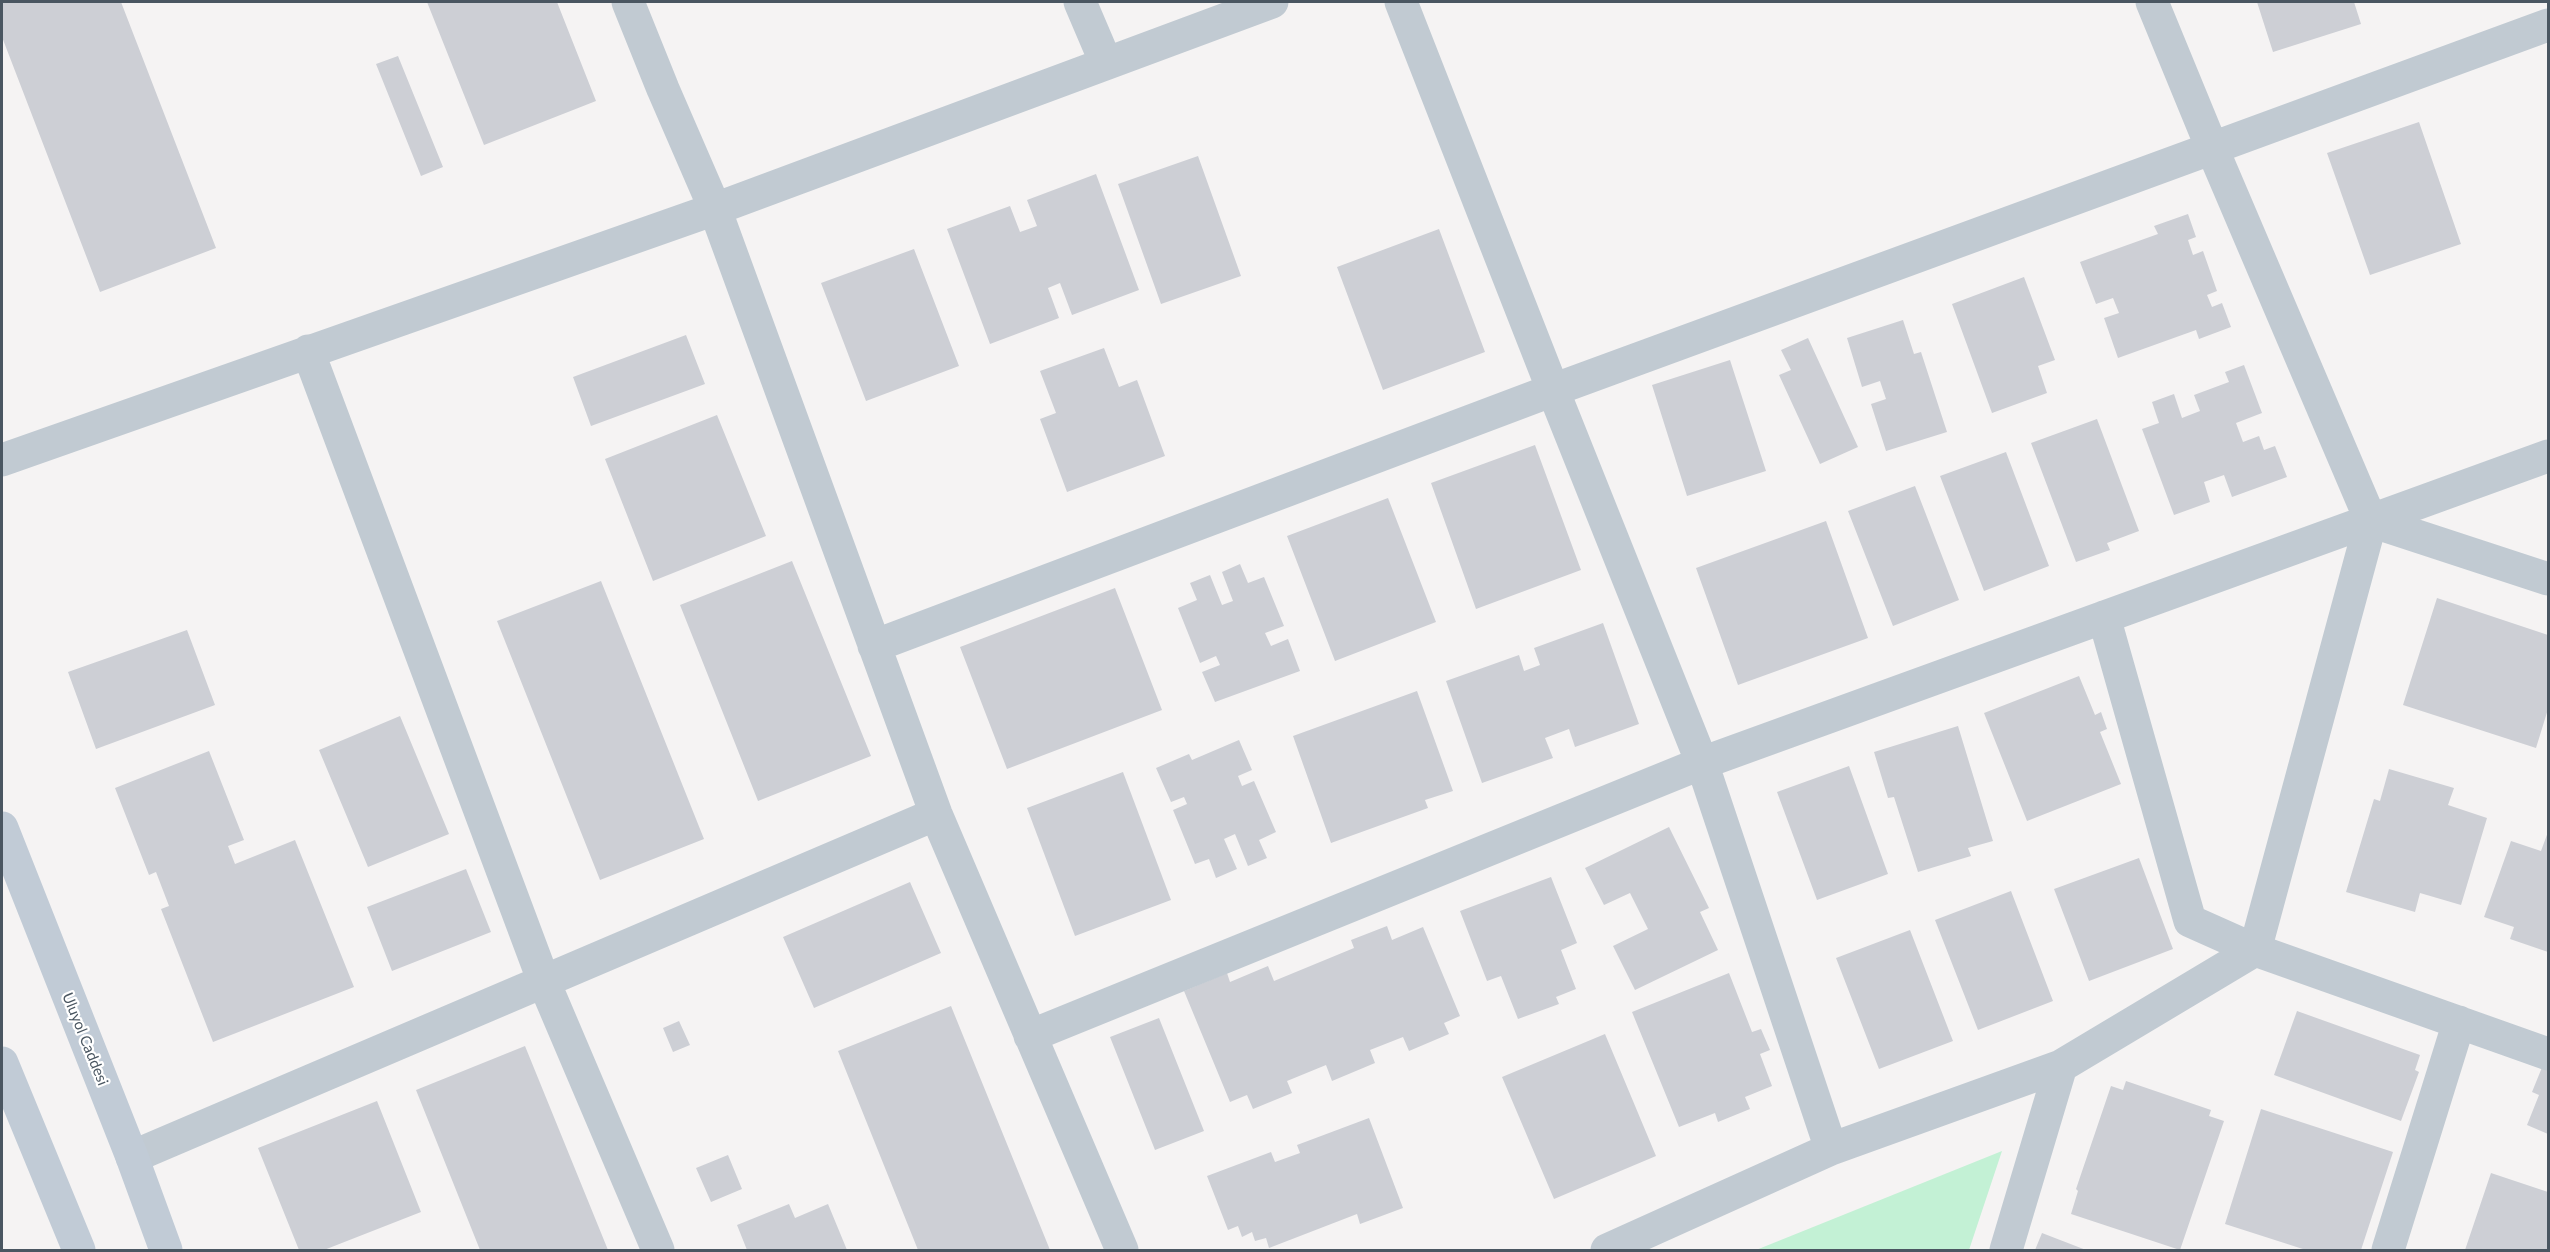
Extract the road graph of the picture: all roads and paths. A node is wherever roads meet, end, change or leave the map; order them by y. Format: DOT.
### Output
graph roads {
  1 [pos="628,2"];
  2 [pos="1080,2"];
  3 [pos="1272,2"];
  4 [pos="1401,2"];
  5 [pos="2152,2"];
  6 [pos="2548,25"];
  7 [pos="1106,63"];
  8 [pos="2212,148"];
  9 [pos="715,209"];
  10 [pos="308,351"];
  11 [pos="1553,390"];
  12 [pos="2548,456"];
  13 [pos="2,460"];
  14 [pos="2371,520"];
  15 [pos="2548,579"];
  16 [pos="2104,618"];
  17 [pos="874,646"];
  18 [pos="1702,763"];
  19 [pos="936,814"];
  20 [pos="2,828"];
  21 [pos="2255,950"];
  22 [pos="544,981"];
  23 [pos="2459,1022"];
  24 [pos="1030,1036"];
  25 [pos="2548,1054"];
  26 [pos="2,1063"];
  27 [pos="2061,1066"];
  28 [pos="1831,1149"];
  29 [pos="132,1157"];
  30 [pos="79,1251"];
  31 [pos="166,1251"];
  32 [pos="658,1251"];
  33 [pos="1122,1251"];
  34 [pos="1607,1251"];
  35 [pos="2006,1251"];
  36 [pos="2388,1251"];
  1 -- 9 [label="street"];
  2 -- 7 [label="street"];
  3 -- 7 [label="street"];
  4 -- 11 [label="street"];
  5 -- 8 [label="street"];
  6 -- 8 [label="street"];
  7 -- 9 [label="street"];
  8 -- 11 [label="street"];
  8 -- 14 [label="street"];
  9 -- 10 [label="street"];
  9 -- 17 [label="street"];
  10 -- 13 [label="street"];
  10 -- 22 [label="street"];
  11 -- 17 [label="street"];
  11 -- 18 [label="street"];
  12 -- 14 [label="street"];
  14 -- 15 [label="street"];
  14 -- 16 [label="street"];
  14 -- 21 [label="street"];
  16 -- 18 [label="street"];
  16 -- 21 [label="street"];
  17 -- 19 [label="street"];
  18 -- 24 [label="street"];
  18 -- 28 [label="street"];
  19 -- 22 [label="street"];
  19 -- 24 [label="street"];
  20 -- 29 [label="main road, Uluyol Caddesi"];
  21 -- 23 [label="street"];
  21 -- 27 [label="street"];
  22 -- 29 [label="street"];
  22 -- 32 [label="street"];
  23 -- 25 [label="street"];
  23 -- 36 [label="street"];
  24 -- 33 [label="street"];
  26 -- 30 [label="main road"];
  27 -- 28 [label="street"];
  27 -- 35 [label="street"];
  28 -- 34 [label="street"];
  29 -- 31 [label="main road, Uluyol Caddesi"];
}
